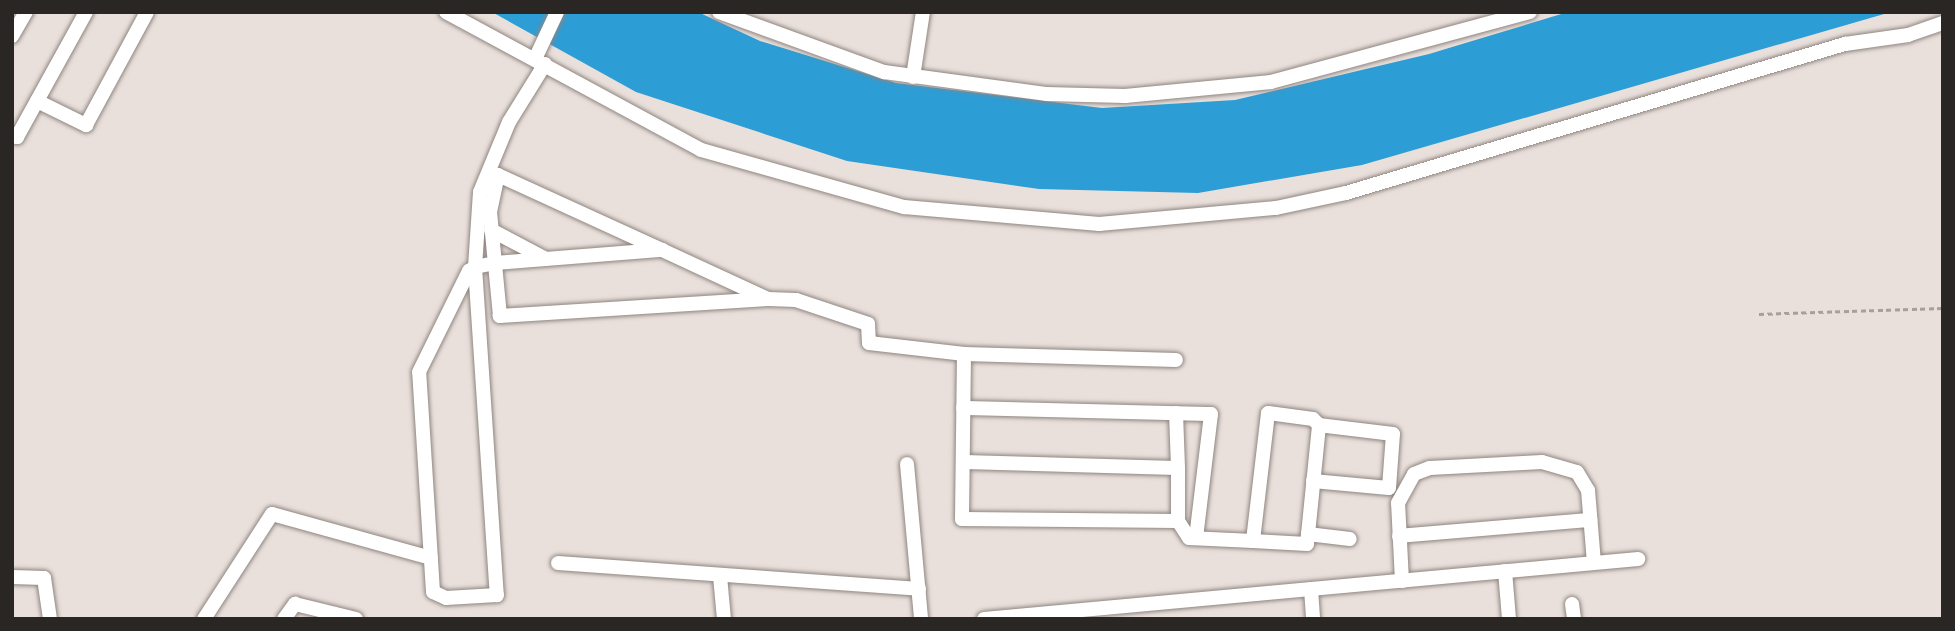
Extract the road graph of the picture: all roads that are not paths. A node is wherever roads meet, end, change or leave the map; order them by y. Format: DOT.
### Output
graph roads {
  1 [pos="26,12"];
  2 [pos="86,12"];
  3 [pos="147,12"];
  4 [pos="446,12"];
  5 [pos="557,12"];
  6 [pos="719,12"];
  7 [pos="923,12"];
  8 [pos="1530,12"];
  9 [pos="1943,23"];
  10 [pos="12,36"];
  11 [pos="540,62"];
  12 [pos="913,77"];
  13 [pos="37,101"];
  14 [pos="12,134"];
  15 [pos="491,230"];
  16 [pos="662,250"];
  17 [pos="546,259"];
  18 [pos="495,263"];
  19 [pos="475,267"];
  20 [pos="768,299"];
  21 [pos="964,354"];
  22 [pos="1176,360"];
  23 [pos="963,408"];
  24 [pos="1176,414"];
  25 [pos="1319,425"];
  26 [pos="963,462"];
  27 [pos="907,464"];
  28 [pos="1178,468"];
  29 [pos="1313,481"];
  30 [pos="1590,520"];
  31 [pos="1178,521"];
  32 [pos="1308,534"];
  33 [pos="1399,536"];
  34 [pos="1196,538"];
  35 [pos="1350,539"];
  36 [pos="1253,541"];
  37 [pos="431,558"];
  38 [pos="1638,559"];
  39 [pos="558,563"];
  40 [pos="1594,563"];
  41 [pos="1506,571"];
  42 [pos="720,576"];
  43 [pos="12,577"];
  44 [pos="1402,581"];
  45 [pos="919,589"];
  46 [pos="1311,589"];
  47 [pos="1118,613"];
  48 [pos="50,619"];
  49 [pos="204,619"];
  50 [pos="284,619"];
  51 [pos="356,619"];
  52 [pos="724,619"];
  53 [pos="921,619"];
  54 [pos="984,619"];
  55 [pos="1313,619"];
  56 [pos="1509,619"];
  1 -- 10 [label="street"];
  2 -- 13 [label="street"];
  3 -- 13 [label="street"];
  4 -- 11 [label="street"];
  5 -- 11 [label="street"];
  6 -- 12 [label="street"];
  7 -- 12 [label="street"];
  8 -- 12 [label="street"];
  9 -- 11 [label="street"];
  11 -- 19 [label="street"];
  13 -- 14 [label="street"];
  15 -- 16 [label="street"];
  15 -- 17 [label="street"];
  15 -- 18 [label="street"];
  16 -- 17 [label="street"];
  16 -- 20 [label="street"];
  17 -- 18 [label="street"];
  18 -- 19 [label="street"];
  18 -- 20 [label="street"];
  19 -- 37 [label="street"];
  19 -- 37 [label="street"];
  20 -- 21 [label="street"];
  21 -- 22 [label="street"];
  21 -- 23 [label="street"];
  23 -- 24 [label="street"];
  23 -- 26 [label="street"];
  24 -- 28 [label="street"];
  24 -- 34 [label="street"];
  25 -- 29 [label="street"];
  25 -- 29 [label="street"];
  25 -- 36 [label="street"];
  26 -- 28 [label="street"];
  26 -- 31 [label="street"];
  27 -- 45 [label="street"];
  28 -- 31 [label="street"];
  29 -- 32 [label="street"];
  30 -- 33 [label="street"];
  30 -- 33 [label="street"];
  30 -- 40 [label="street"];
  31 -- 34 [label="street"];
  32 -- 35 [label="street"];
  32 -- 36 [label="street"];
  33 -- 44 [label="street"];
  34 -- 36 [label="street"];
  37 -- 49 [label="street"];
  38 -- 40 [label="street"];
  39 -- 42 [label="street"];
  40 -- 41 [label="street"];
  41 -- 44 [label="street"];
  41 -- 56 [label="street"];
  42 -- 45 [label="street"];
  42 -- 52 [label="street"];
  43 -- 48 [label="street"];
  44 -- 46 [label="street"];
  45 -- 53 [label="street"];
  46 -- 47 [label="street"];
  46 -- 55 [label="street"];
  47 -- 54 [label="street"];
  50 -- 51 [label="street"];
}
